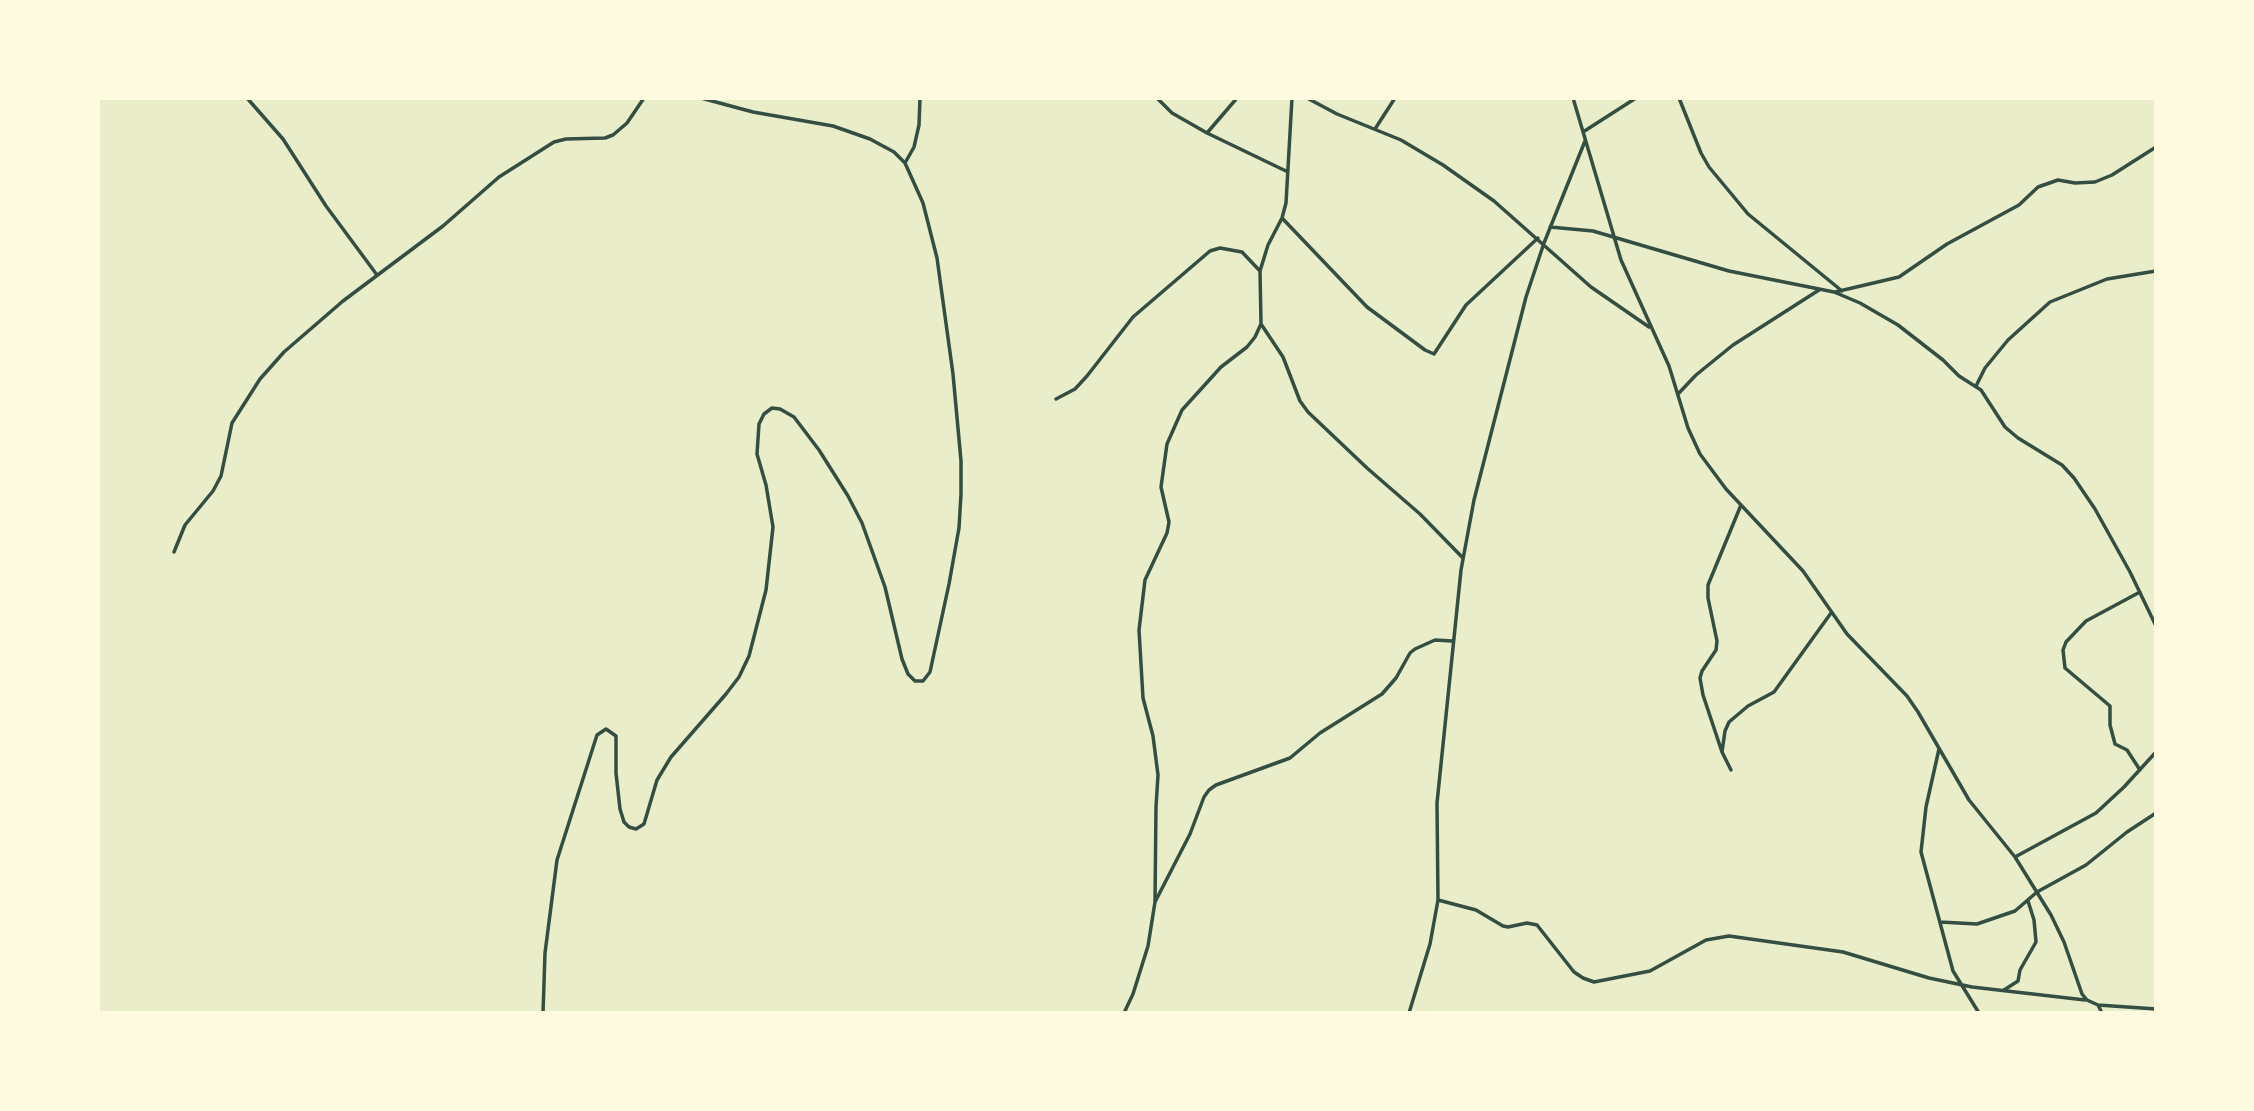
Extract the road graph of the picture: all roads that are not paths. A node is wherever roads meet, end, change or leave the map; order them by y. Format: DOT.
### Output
graph roads {
  1 [pos="247,98"];
  2 [pos="644,98"];
  3 [pos="701,98"];
  4 [pos="920,98"];
  5 [pos="1157,98"];
  6 [pos="1237,98"];
  7 [pos="1292,98"];
  8 [pos="1307,98"];
  9 [pos="1395,98"];
  10 [pos="1573,98"];
  11 [pos="1636,98"];
  12 [pos="1679,98"];
  13 [pos="1375,129"];
  14 [pos="1583,132"];
  15 [pos="1207,133"];
  16 [pos="1585,139"];
  17 [pos="2156,147"];
  18 [pos="905,163"];
  19 [pos="1288,172"];
  20 [pos="1282,218"];
  21 [pos="1550,227"];
  22 [pos="1614,236"];
  23 [pos="1538,238"];
  24 [pos="1544,243"];
  25 [pos="1260,271"];
  26 [pos="2156,271"];
  27 [pos="377,275"];
  28 [pos="1820,290"];
  29 [pos="1842,291"];
  30 [pos="1834,292"];
  31 [pos="1261,324"];
  32 [pos="1651,329"];
  33 [pos="1976,386"];
  34 [pos="1678,394"];
  35 [pos="1056,399"];
  36 [pos="1741,505"];
  37 [pos="174,552"];
  38 [pos="1462,558"];
  39 [pos="2140,592"];
  40 [pos="1831,613"];
  41 [pos="2156,626"];
  42 [pos="1452,641"];
  43 [pos="1939,747"];
  44 [pos="1722,752"];
  45 [pos="2156,752"];
  46 [pos="2140,769"];
  47 [pos="1731,770"];
  48 [pos="2156,813"];
  49 [pos="2015,857"];
  50 [pos="2037,892"];
  51 [pos="1438,900"];
  52 [pos="2028,901"];
  53 [pos="1155,902"];
  54 [pos="1940,922"];
  55 [pos="1960,985"];
  56 [pos="2002,992"];
  57 [pos="2087,1000"];
  58 [pos="2098,1005"];
  59 [pos="2156,1009"];
  60 [pos="543,1013"];
  61 [pos="1124,1013"];
  62 [pos="1409,1013"];
  63 [pos="1979,1013"];
  64 [pos="2102,1013"];
  1 -- 27 [label="street"];
  2 -- 27 [label="street"];
  3 -- 18 [label="street"];
  4 -- 18 [label="street"];
  5 -- 15 [label="street"];
  6 -- 15 [label="street"];
  7 -- 19 [label="street"];
  8 -- 13 [label="street"];
  9 -- 13 [label="street"];
  10 -- 14 [label="street"];
  11 -- 14 [label="street"];
  12 -- 29 [label="street"];
  13 -- 23 [label="street"];
  14 -- 16 [label="street"];
  15 -- 19 [label="street"];
  16 -- 21 [label="street"];
  16 -- 22 [label="street"];
  17 -- 29 [label="street"];
  18 -- 60 [label="street"];
  19 -- 20 [label="street"];
  20 -- 23 [label="street"];
  20 -- 25 [label="street"];
  21 -- 22 [label="street"];
  21 -- 24 [label="street"];
  22 -- 28 [label="street"];
  22 -- 32 [label="street"];
  23 -- 24 [label="street"];
  24 -- 32 [label="street"];
  24 -- 38 [label="street"];
  25 -- 31 [label="street"];
  25 -- 35 [label="street"];
  26 -- 33 [label="street"];
  27 -- 37 [label="street"];
  28 -- 30 [label="street"];
  28 -- 34 [label="street"];
  29 -- 30 [label="street"];
  30 -- 33 [label="street"];
  31 -- 38 [label="street"];
  31 -- 53 [label="street"];
  32 -- 34 [label="street"];
  33 -- 39 [label="street"];
  34 -- 36 [label="street"];
  36 -- 40 [label="street"];
  36 -- 44 [label="street"];
  38 -- 42 [label="street"];
  39 -- 41 [label="street"];
  39 -- 46 [label="street"];
  40 -- 43 [label="street"];
  40 -- 44 [label="street"];
  42 -- 51 [label="street"];
  42 -- 53 [label="street"];
  43 -- 49 [label="street"];
  43 -- 54 [label="street"];
  44 -- 47 [label="street"];
  45 -- 46 [label="street"];
  46 -- 49 [label="street"];
  48 -- 50 [label="street"];
  49 -- 50 [label="street"];
  50 -- 52 [label="street"];
  50 -- 57 [label="street"];
  51 -- 55 [label="street"];
  51 -- 62 [label="street"];
  52 -- 54 [label="street"];
  52 -- 56 [label="street"];
  53 -- 61 [label="street"];
  54 -- 55 [label="street"];
  55 -- 56 [label="street"];
  55 -- 63 [label="street"];
  56 -- 57 [label="street"];
  57 -- 58 [label="street"];
  58 -- 59 [label="street"];
  58 -- 64 [label="street"];
}
